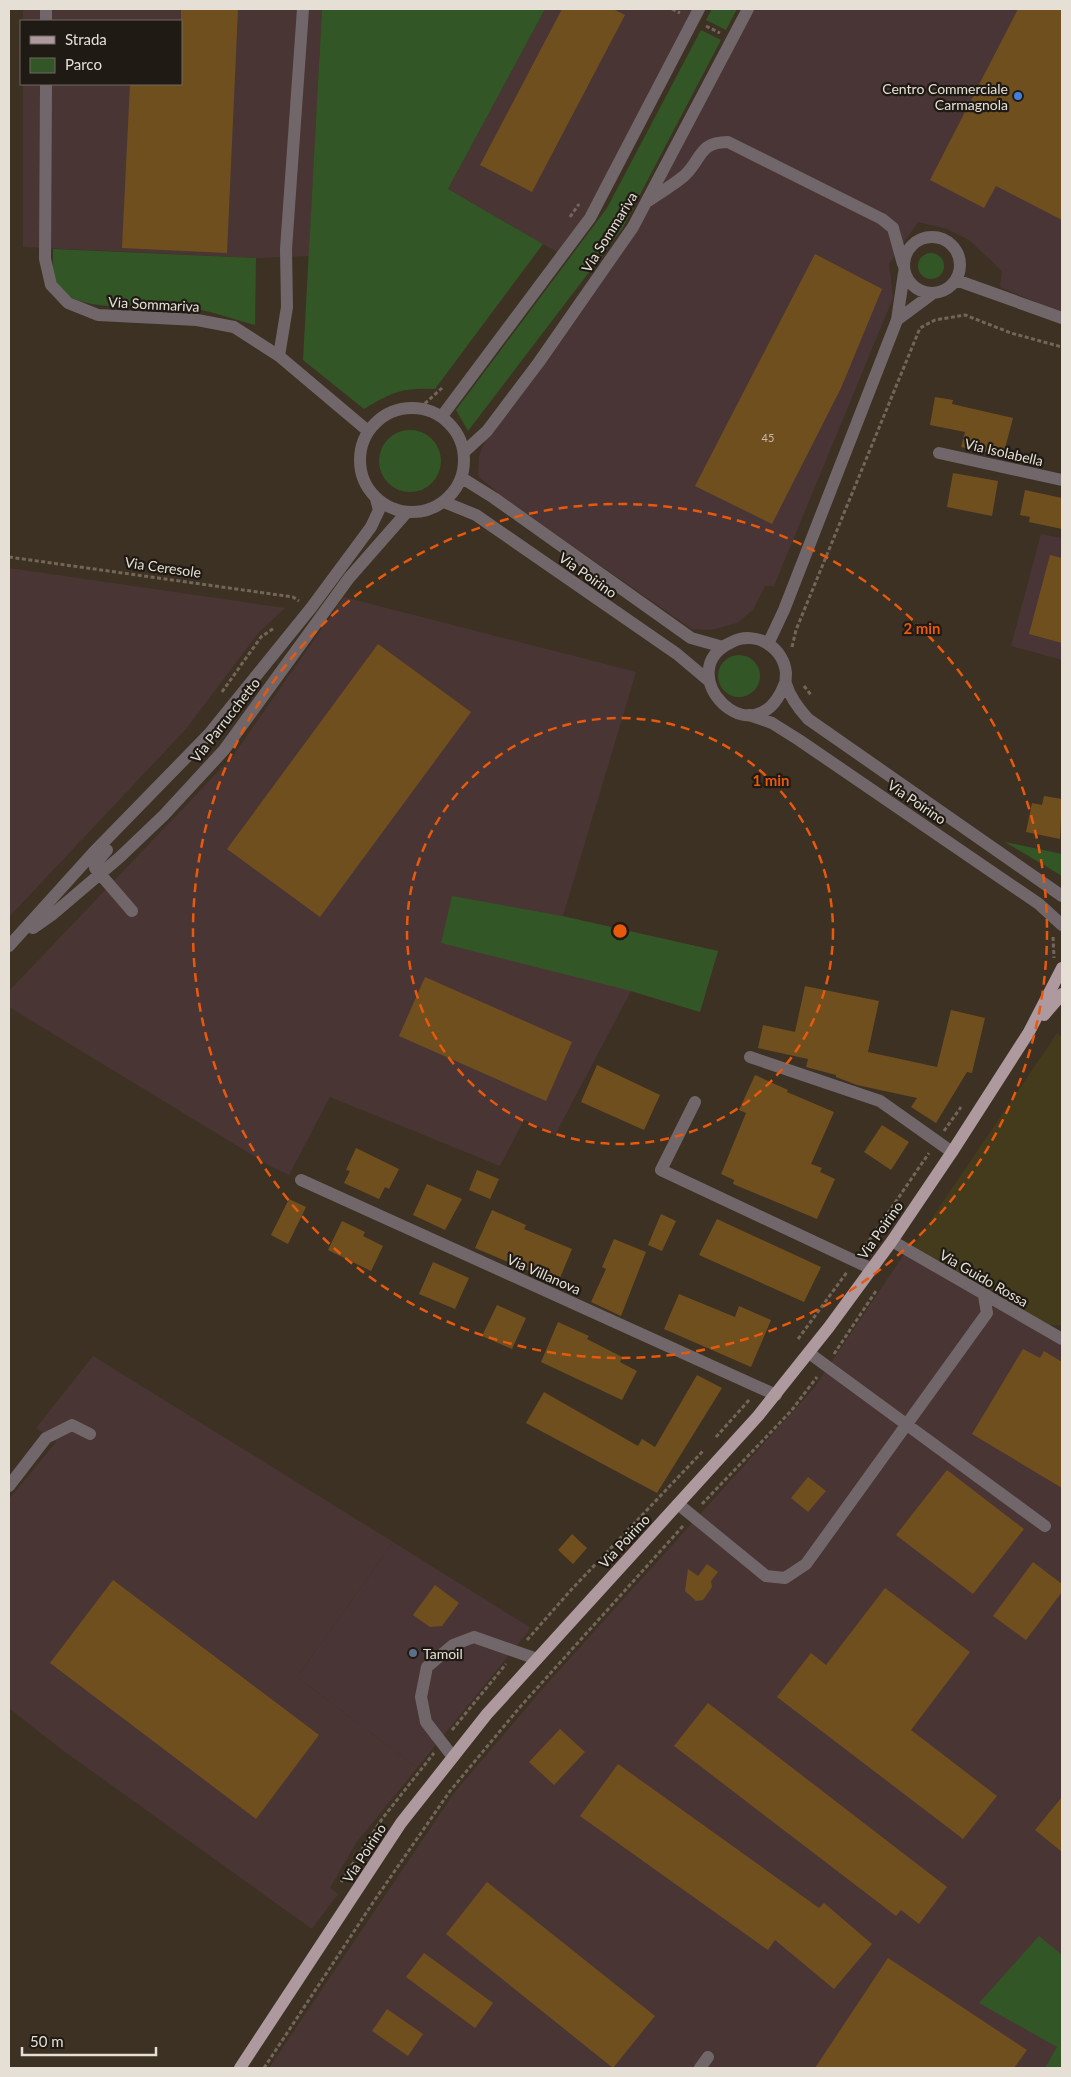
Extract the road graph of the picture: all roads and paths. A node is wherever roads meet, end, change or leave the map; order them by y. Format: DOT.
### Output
graph roads {
  1 [pos="303,9"];
  2 [pos="682,9"];
  3 [pos="699,9"];
  4 [pos="748,9"];
  5 [pos="675,22"];
  6 [pos="46,85"];
  7 [pos="580,202"];
  8 [pos="646,202"];
  9 [pos="568,220"];
  10 [pos="904,268"];
  11 [pos="956,280"];
  12 [pos="932,294"];
  13 [pos="1062,318"];
  14 [pos="896,320"];
  15 [pos="1062,347"];
  16 [pos="279,356"];
  17 [pos="445,385"];
  18 [pos="420,408"];
  19 [pos="442,416"];
  20 [pos="368,432"];
  21 [pos="464,452"];
  22 [pos="939,453"];
  23 [pos="462,478"];
  24 [pos="1062,480"];
  25 [pos="376,499"];
  26 [pos="444,502"];
  27 [pos="407,512"];
  28 [pos="9,557"];
  29 [pos="306,594"];
  30 [pos="300,601"];
  31 [pos="294,608"];
  32 [pos="311,608"];
  33 [pos="276,627"];
  34 [pos="768,644"];
  35 [pos="723,647"];
  36 [pos="792,654"];
  37 [pos="801,680"];
  38 [pos="709,681"];
  39 [pos="785,683"];
  40 [pos="221,693"];
  41 [pos="811,695"];
  42 [pos="749,715"];
  43 [pos="157,790"];
  44 [pos="99,874"];
  45 [pos="1062,896"];
  46 [pos="132,911"];
  47 [pos="1057,928"];
  48 [pos="13,942"];
  49 [pos="1056,967"];
  50 [pos="1062,994"];
  51 [pos="1029,1032"];
  52 [pos="750,1057"];
  53 [pos="965,1101"];
  54 [pos="695,1102"];
  55 [pos="937,1142"];
  56 [pos="952,1152"];
  57 [pos="301,1180"];
  58 [pos="892,1242"];
  59 [pos="855,1261"];
  60 [pos="872,1269"];
  61 [pos="984,1296"];
  62 [pos="1062,1339"];
  63 [pos="793,1346"];
  64 [pos="809,1353"];
  65 [pos="760,1388"];
  66 [pos="776,1394"];
  67 [pos="905,1424"];
  68 [pos="90,1434"];
  69 [pos="711,1443"];
  70 [pos="704,1450"];
  71 [pos="9,1486"];
  72 [pos="678,1504"];
  73 [pos="1045,1526"];
  74 [pos="518,1651"];
  75 [pos="537,1659"];
  76 [pos="442,1742"];
  77 [pos="454,1756"];
  78 [pos="341,1882"];
  79 [pos="708,2057"];
  80 [pos="240,2068"];
  81 [pos="700,2068"];
  1 -- 16 [label="street"];
  2 -- 5 [label="path"];
  3 -- 19 [label="street, Via Sommariva"];
  4 -- 8 [label="street, Via Sommariva"];
  6 -- 16 [label="street, Via Sommariva"];
  7 -- 9 [label="path"];
  8 -- 10 [label="street"];
  8 -- 21 [label="street, Via Sommariva"];
  10 -- 11 [label="street"];
  10 -- 12 [label="street"];
  10 -- 14 [label="street"];
  11 -- 12 [label="street"];
  11 -- 13 [label="street"];
  12 -- 14 [label="street"];
  14 -- 34 [label="street"];
  15 -- 36 [label="path"];
  16 -- 20 [label="street, Via Sommariva"];
  17 -- 18 [label="path"];
  18 -- 19 [label="street"];
  18 -- 20 [label="street"];
  19 -- 21 [label="street"];
  20 -- 25 [label="street"];
  21 -- 23 [label="street"];
  22 -- 24 [label="street, Via Isolabella"];
  23 -- 26 [label="street"];
  23 -- 35 [label="street, Via Poirino"];
  25 -- 27 [label="street"];
  25 -- 32 [label="street, Via Parrucchetto"];
  26 -- 27 [label="street"];
  26 -- 38 [label="street, Via Poirino"];
  27 -- 44 [label="street, Via Parrucchetto"];
  28 -- 30 [label="path, Via Ceresole"];
  29 -- 30 [label="path"];
  30 -- 31 [label="path"];
  30 -- 32 [label="path, Via Ceresole"];
  32 -- 43 [label="street, Via Parrucchetto"];
  33 -- 40 [label="path"];
  34 -- 35 [label="street"];
  34 -- 39 [label="street"];
  35 -- 38 [label="street"];
  37 -- 41 [label="path"];
  38 -- 42 [label="street"];
  39 -- 42 [label="street"];
  39 -- 45 [label="street, Via Poirino"];
  42 -- 47 [label="street, Via Poirino"];
  43 -- 44 [label="street"];
  43 -- 48 [label="street, Via Parrucchetto"];
  44 -- 46 [label="street"];
  44 -- 48 [label="street, Via Parrucchetto"];
  47 -- 49 [label="path"];
  49 -- 51 [label="main road, Via Poirino"];
  50 -- 51 [label="main road, Via Poirino"];
  51 -- 56 [label="main road, Via Poirino"];
  52 -- 55 [label="street"];
  53 -- 55 [label="path"];
  54 -- 59 [label="street"];
  55 -- 56 [label="street"];
  55 -- 59 [label="path"];
  56 -- 58 [label="main road, Via Poirino"];
  57 -- 65 [label="street, Via Villanova"];
  58 -- 60 [label="main road, Via Poirino"];
  58 -- 61 [label="street, Via Guido Rossa"];
  59 -- 60 [label="street"];
  59 -- 63 [label="path"];
  60 -- 64 [label="main road, Via Poirino"];
  61 -- 62 [label="street, Via Guido Rossa"];
  61 -- 67 [label="street"];
  64 -- 66 [label="main road, Via Poirino"];
  64 -- 67 [label="street"];
  65 -- 66 [label="street, Via Villanova"];
  65 -- 69 [label="path"];
  66 -- 72 [label="main road, Via Poirino"];
  67 -- 72 [label="street"];
  67 -- 73 [label="street"];
  68 -- 71 [label="street"];
  70 -- 74 [label="path"];
  72 -- 75 [label="main road, Via Poirino"];
  74 -- 75 [label="street"];
  74 -- 76 [label="path"];
  74 -- 76 [label="street"];
  75 -- 77 [label="main road, Via Poirino"];
  76 -- 77 [label="street"];
  76 -- 78 [label="path"];
  77 -- 80 [label="main road, Via Poirino"];
  79 -- 81 [label="street"];
}
